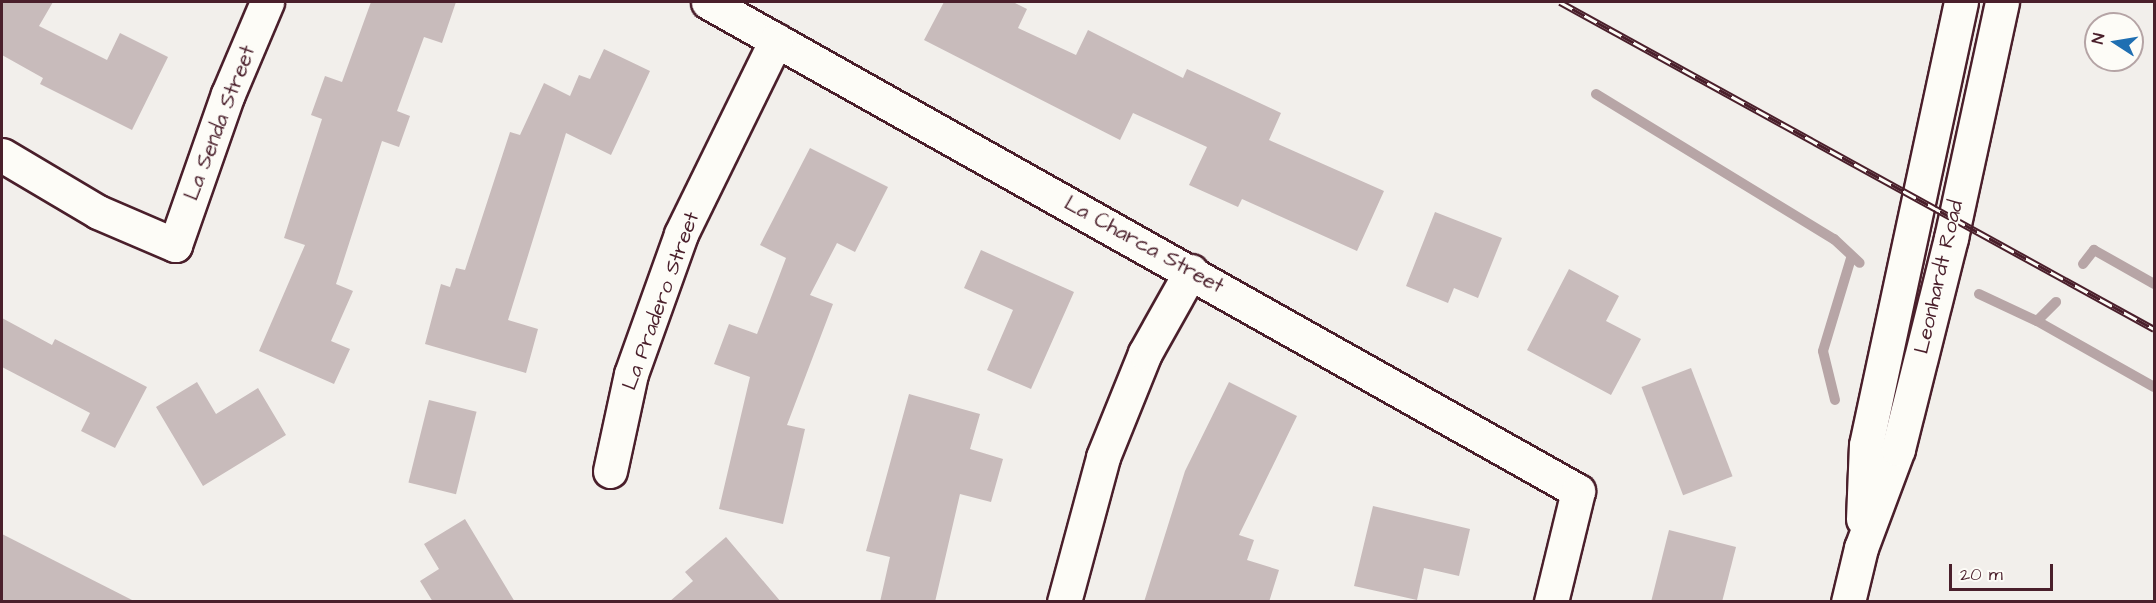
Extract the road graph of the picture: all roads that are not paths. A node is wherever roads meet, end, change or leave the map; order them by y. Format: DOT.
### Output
graph roads {
  1 [pos="267,2"];
  2 [pos="708,2"];
  3 [pos="1961,2"];
  4 [pos="2002,2"];
  5 [pos="776,40"];
  6 [pos="2,155"];
  7 [pos="1191,271"];
  8 [pos="610,471"];
  9 [pos="1861,548"];
  10 [pos="1064,602"];
  11 [pos="1551,602"];
  12 [pos="1848,602"];
  1 -- 6 [label="street, La Senda Street"];
  2 -- 5 [label="street, La Charca Street"];
  3 -- 9 [label="street, Leonhardt Road"];
  4 -- 9 [label="street, Leonhardt Road"];
  5 -- 7 [label="street, La Charca Street"];
  5 -- 8 [label="street, La Pradero Street"];
  7 -- 10 [label="street"];
  7 -- 11 [label="street, La Charca Street"];
  9 -- 12 [label="street, Leonhardt Road"];
}
